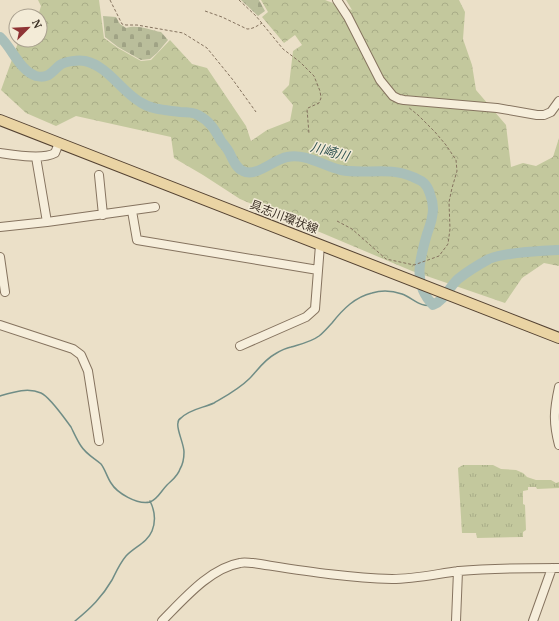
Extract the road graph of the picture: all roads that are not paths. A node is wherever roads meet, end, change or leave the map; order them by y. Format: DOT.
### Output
graph roads {
  1 [pos="337,0"];
  2 [pos="559,101"];
  3 [pos="0,120"];
  4 [pos="59,143"];
  5 [pos="0,153"];
  6 [pos="36,157"];
  7 [pos="99,175"];
  8 [pos="155,207"];
  9 [pos="132,211"];
  10 [pos="103,214"];
  11 [pos="47,222"];
  12 [pos="0,227"];
  13 [pos="320,245"];
  14 [pos="0,258"];
  15 [pos="318,270"];
  16 [pos="5,292"];
  17 [pos="0,325"];
  18 [pos="559,338"];
  19 [pos="240,346"];
  20 [pos="559,387"];
  21 [pos="99,441"];
  22 [pos="559,445"];
  23 [pos="556,568"];
  24 [pos="458,571"];
  25 [pos="162,621"];
  26 [pos="456,621"];
  27 [pos="533,621"];
  1 -- 2 [label="street"];
  3 -- 4 [label="main road, 具志川環状線"];
  4 -- 6 [label="street"];
  4 -- 13 [label="main road, 具志川環状線"];
  5 -- 6 [label="street"];
  6 -- 11 [label="street"];
  7 -- 10 [label="street"];
  8 -- 9 [label="street"];
  9 -- 10 [label="street"];
  9 -- 15 [label="street"];
  10 -- 11 [label="street"];
  11 -- 12 [label="street"];
  13 -- 15 [label="street"];
  13 -- 18 [label="main road, 具志川環状線"];
  14 -- 16 [label="street"];
  15 -- 19 [label="street"];
  17 -- 21 [label="street"];
  20 -- 22 [label="street"];
  23 -- 24 [label="street"];
  23 -- 27 [label="street"];
  24 -- 25 [label="street"];
  24 -- 26 [label="street"];
}
